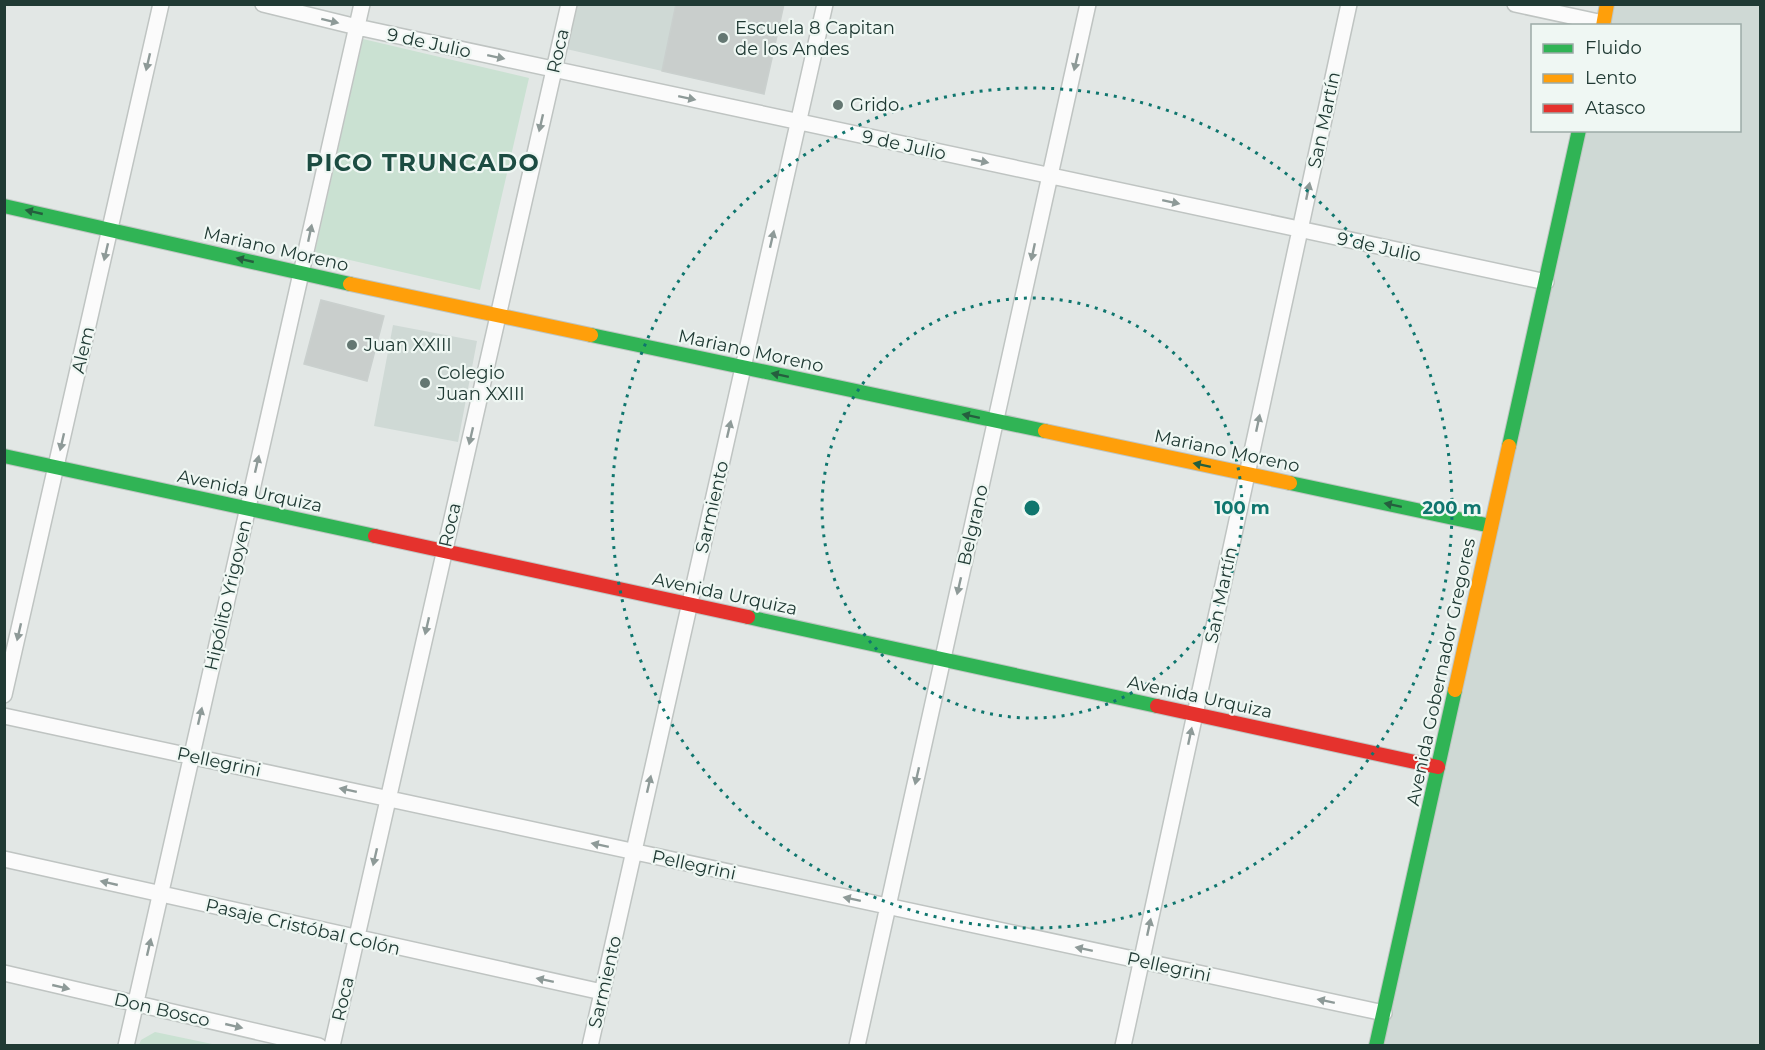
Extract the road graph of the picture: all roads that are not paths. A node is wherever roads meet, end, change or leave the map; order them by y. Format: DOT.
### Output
graph roads {
  1 [pos="161,4"];
  2 [pos="263,4"];
  3 [pos="362,4"];
  4 [pos="569,4"];
  5 [pos="825,4"];
  6 [pos="1088,4"];
  7 [pos="1349,4"];
  8 [pos="1515,4"];
  9 [pos="1607,4"];
  10 [pos="1603,24"];
  11 [pos="357,27"];
  12 [pos="554,70"];
  13 [pos="799,122"];
  14 [pos="1579,132"];
  15 [pos="1050,176"];
  16 [pos="4,206"];
  17 [pos="111,230"];
  18 [pos="1300,230"];
  19 [pos="302,274"];
  20 [pos="1546,282"];
  21 [pos="499,315"];
  22 [pos="743,367"];
  23 [pos="996,421"];
  24 [pos="4,456"];
  25 [pos="56,468"];
  26 [pos="1247,474"];
  27 [pos="247,509"];
  28 [pos="1491,526"];
  29 [pos="444,552"];
  30 [pos="690,605"];
  31 [pos="943,660"];
  32 [pos="4,696"];
  33 [pos="1195,714"];
  34 [pos="4,716"];
  35 [pos="191,756"];
  36 [pos="1438,767"];
  37 [pos="388,799"];
  38 [pos="634,852"];
  39 [pos="4,859"];
  40 [pos="160,895"];
  41 [pos="888,907"];
  42 [pos="357,939"];
  43 [pos="1141,961"];
  44 [pos="4,973"];
  45 [pos="602,992"];
  46 [pos="136,1004"];
  47 [pos="1384,1013"];
  48 [pos="126,1046"];
  49 [pos="319,1046"];
  50 [pos="332,1046"];
  51 [pos="590,1046"];
  52 [pos="857,1046"];
  53 [pos="1123,1046"];
  54 [pos="1376,1046"];
  1 -- 17 [label="street, Alem, one-way"];
  2 -- 11 [label="street, 9 de Julio, one-way"];
  3 -- 11 [label="street, Hipólito Yrigoyen"];
  4 -- 12 [label="street, Roca"];
  5 -- 13 [label="street, Sarmiento"];
  6 -- 15 [label="street, Belgrano, one-way"];
  18 -- 7 [label="street, San Martín, one-way"];
  8 -- 10 [label="street"];
  9 -- 10 [label="street"];
  11 -- 12 [label="street, 9 de Julio, one-way"];
  19 -- 11 [label="street, Hipólito Yrigoyen, one-way"];
  12 -- 13 [label="street, 9 de Julio, one-way"];
  12 -- 21 [label="street, Roca, one-way"];
  13 -- 15 [label="street, 9 de Julio, one-way"];
  22 -- 13 [label="street, Sarmiento, one-way"];
  14 -- 20 [label="street, Avenida Gobernador Gregores"];
  15 -- 18 [label="street, 9 de Julio, one-way"];
  15 -- 23 [label="street, Belgrano, one-way"];
  17 -- 16 [label="street, Mariano Moreno, one-way"];
  19 -- 17 [label="street, Mariano Moreno, one-way"];
  17 -- 25 [label="street, Alem, one-way"];
  18 -- 20 [label="street, 9 de Julio"];
  26 -- 18 [label="street, San Martín, one-way"];
  19 -- 21 [label="street, Mariano Moreno"];
  27 -- 19 [label="street, Hipólito Yrigoyen, one-way"];
  20 -- 28 [label="street, Avenida Gobernador Gregores"];
  21 -- 22 [label="street, Mariano Moreno"];
  21 -- 29 [label="street, Roca, one-way"];
  23 -- 22 [label="street, Mariano Moreno, one-way"];
  30 -- 22 [label="street, Sarmiento, one-way"];
  26 -- 23 [label="street, Mariano Moreno, one-way"];
  23 -- 31 [label="street, Belgrano, one-way"];
  24 -- 25 [label="street, Avenida Urquiza"];
  25 -- 27 [label="street, Avenida Urquiza"];
  25 -- 32 [label="street, Alem, one-way"];
  28 -- 26 [label="street, Mariano Moreno, one-way"];
  26 -- 33 [label="street, San Martín"];
  27 -- 29 [label="street, Avenida Urquiza"];
  35 -- 27 [label="street, Hipólito Yrigoyen, one-way"];
  28 -- 36 [label="street, Avenida Gobernador Gregores"];
  29 -- 30 [label="street, Avenida Urquiza"];
  29 -- 37 [label="street, Roca, one-way"];
  30 -- 31 [label="street, Avenida Urquiza"];
  38 -- 30 [label="street, Sarmiento, one-way"];
  31 -- 33 [label="street, Avenida Urquiza"];
  31 -- 41 [label="street, Belgrano, one-way"];
  33 -- 36 [label="street, Avenida Urquiza"];
  43 -- 33 [label="street, San Martín, one-way"];
  34 -- 35 [label="street, Pellegrini"];
  37 -- 35 [label="street, Pellegrini, one-way"];
  35 -- 40 [label="street, Hipólito Yrigoyen"];
  36 -- 47 [label="street, Avenida Gobernador Gregores"];
  38 -- 37 [label="street, Pellegrini, one-way"];
  37 -- 42 [label="street, Roca, one-way"];
  41 -- 38 [label="street, Pellegrini, one-way"];
  38 -- 45 [label="street, Sarmiento"];
  40 -- 39 [label="street, Pasaje Cristóbal Colón, one-way"];
  40 -- 42 [label="street, Pasaje Cristóbal Colón"];
  46 -- 40 [label="street, Hipólito Yrigoyen, one-way"];
  43 -- 41 [label="street, Pellegrini, one-way"];
  41 -- 52 [label="street, Belgrano"];
  45 -- 42 [label="street, Pasaje Cristóbal Colón, one-way"];
  42 -- 50 [label="street, Roca"];
  47 -- 43 [label="street, Pellegrini, one-way"];
  43 -- 53 [label="street, San Martín"];
  44 -- 46 [label="street, Don Bosco, one-way"];
  45 -- 51 [label="street, Sarmiento"];
  46 -- 48 [label="street, Hipólito Yrigoyen"];
  46 -- 49 [label="street, Don Bosco, one-way"];
  47 -- 54 [label="street, Avenida Gobernador Gregores"];
}
